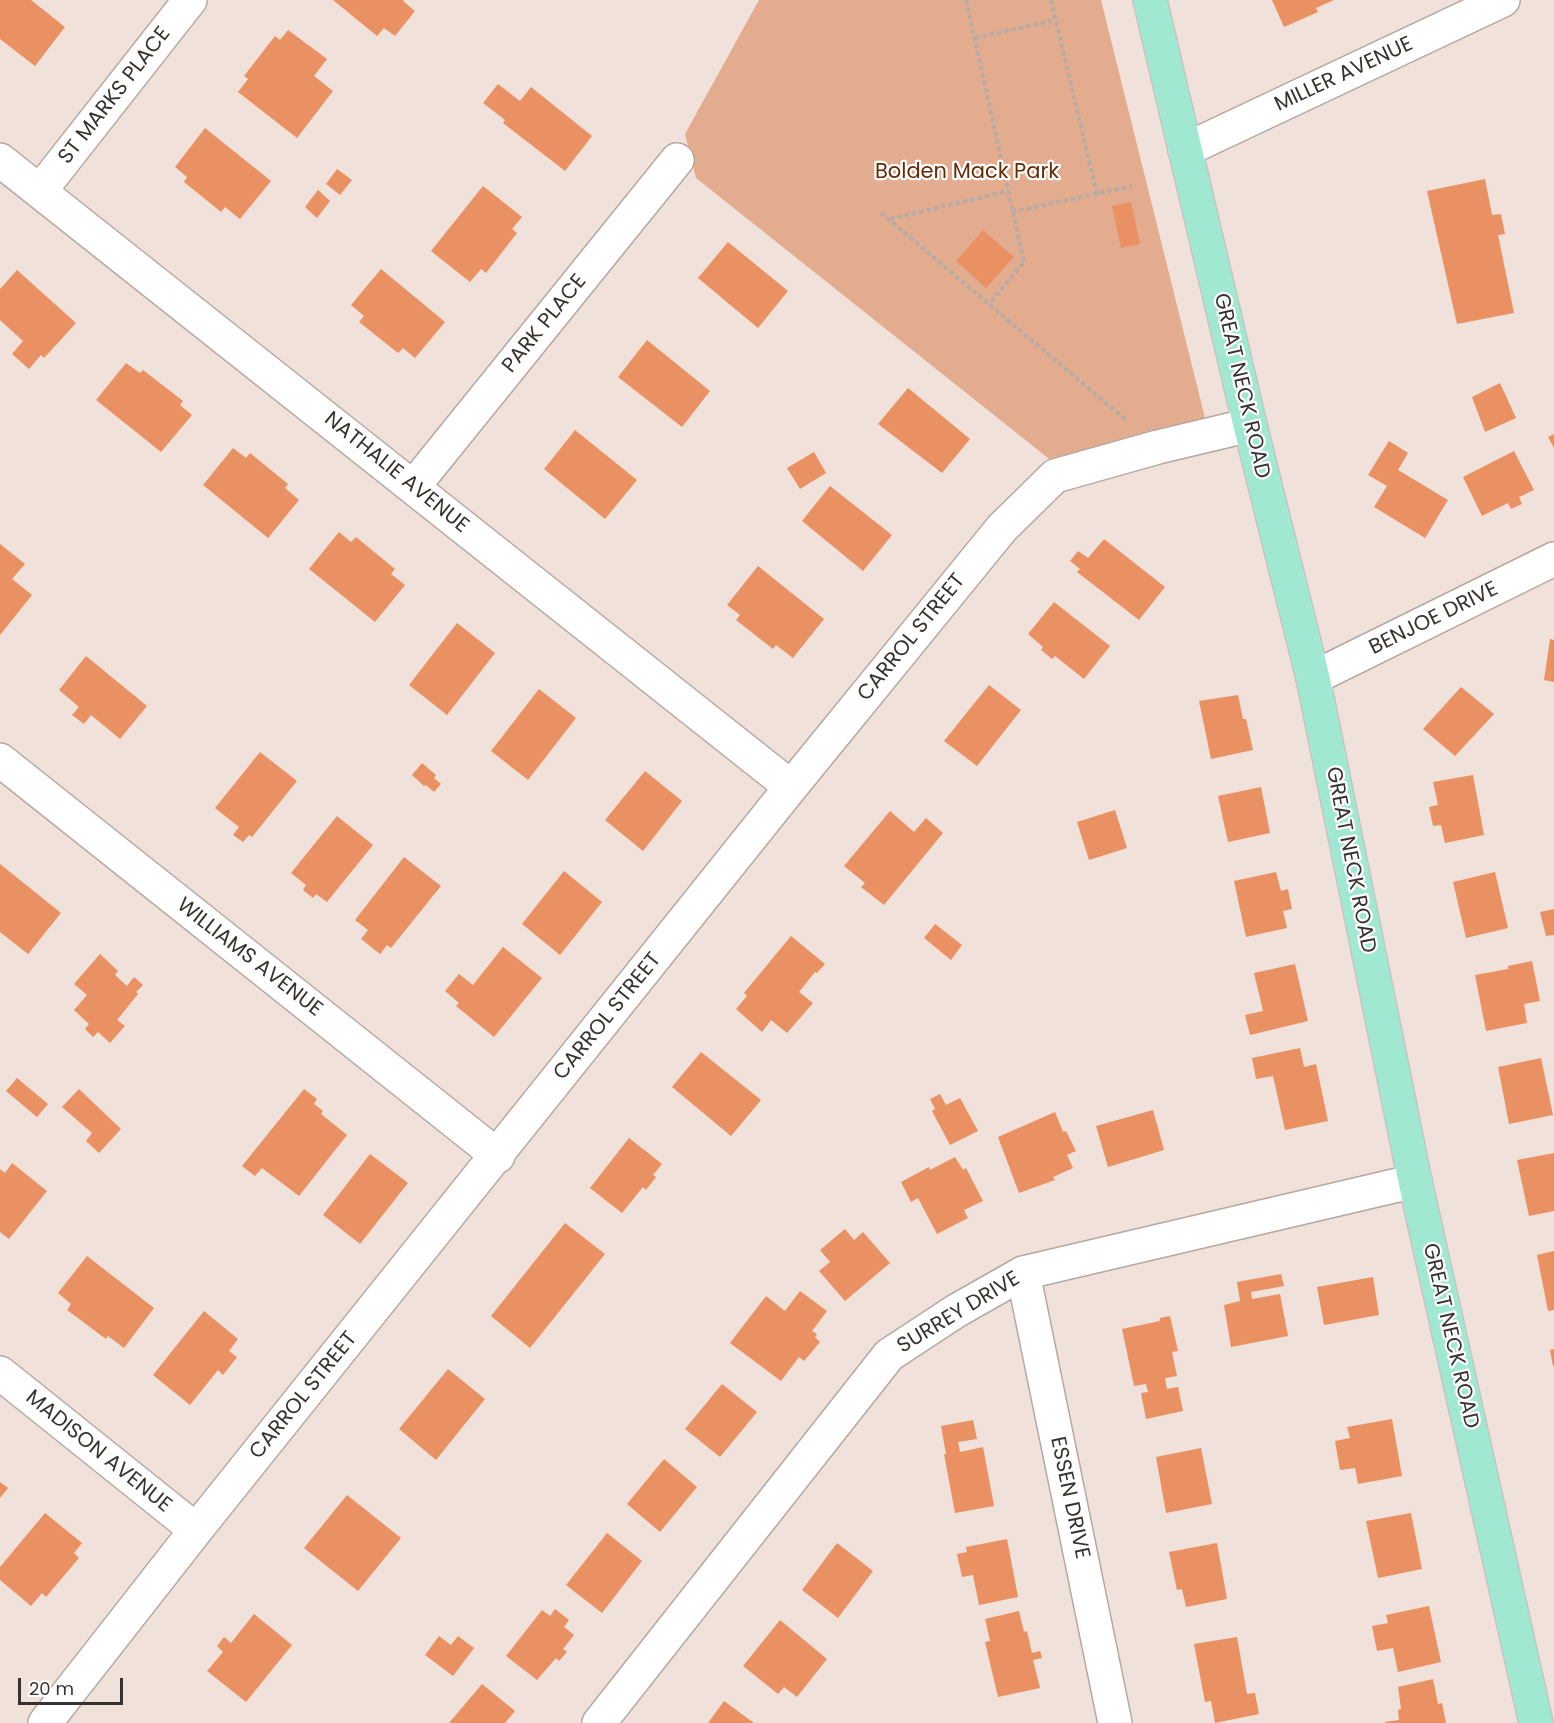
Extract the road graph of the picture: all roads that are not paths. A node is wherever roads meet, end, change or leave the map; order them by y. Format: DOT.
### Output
graph roads {
  1 [pos="190,0"];
  2 [pos="1150,0"];
  3 [pos="1503,0"];
  4 [pos="1185,150"];
  5 [pos="0,160"];
  6 [pos="677,160"];
  7 [pos="40,191"];
  8 [pos="1250,425"];
  9 [pos="413,487"];
  10 [pos="1554,559"];
  11 [pos="1313,678"];
  12 [pos="0,760"];
  13 [pos="791,787"];
  14 [pos="498,1156"];
  15 [pos="1415,1181"];
  16 [pos="1023,1273"];
  17 [pos="0,1373"];
  18 [pos="196,1530"];
  19 [pos="45,1723"];
  20 [pos="599,1723"];
  21 [pos="1115,1723"];
  22 [pos="1536,1723"];
  1 -- 7 [label="street, ST MARKS PLACE"];
  2 -- 4 [label="main road, GREAT NECK ROAD"];
  3 -- 4 [label="street, MILLER AVENUE"];
  4 -- 8 [label="main road, GREAT NECK ROAD"];
  5 -- 7 [label="street, NATHALIE AVENUE"];
  6 -- 9 [label="street, PARK PLACE"];
  7 -- 9 [label="street, NATHALIE AVENUE"];
  8 -- 11 [label="main road, GREAT NECK ROAD"];
  8 -- 13 [label="street, CARROL STREET"];
  9 -- 13 [label="street, NATHALIE AVENUE"];
  10 -- 11 [label="street, BENJOE DRIVE"];
  11 -- 15 [label="main road, GREAT NECK ROAD"];
  12 -- 14 [label="street, WILLIAMS AVENUE"];
  13 -- 14 [label="street, CARROL STREET"];
  14 -- 18 [label="street, CARROL STREET"];
  15 -- 16 [label="street, SURREY DRIVE"];
  15 -- 22 [label="main road, GREAT NECK ROAD"];
  16 -- 20 [label="street, SURREY DRIVE"];
  16 -- 21 [label="street, ESSEN DRIVE"];
  17 -- 18 [label="street, MADISON AVENUE"];
  18 -- 19 [label="street, CARROL STREET"];
}
